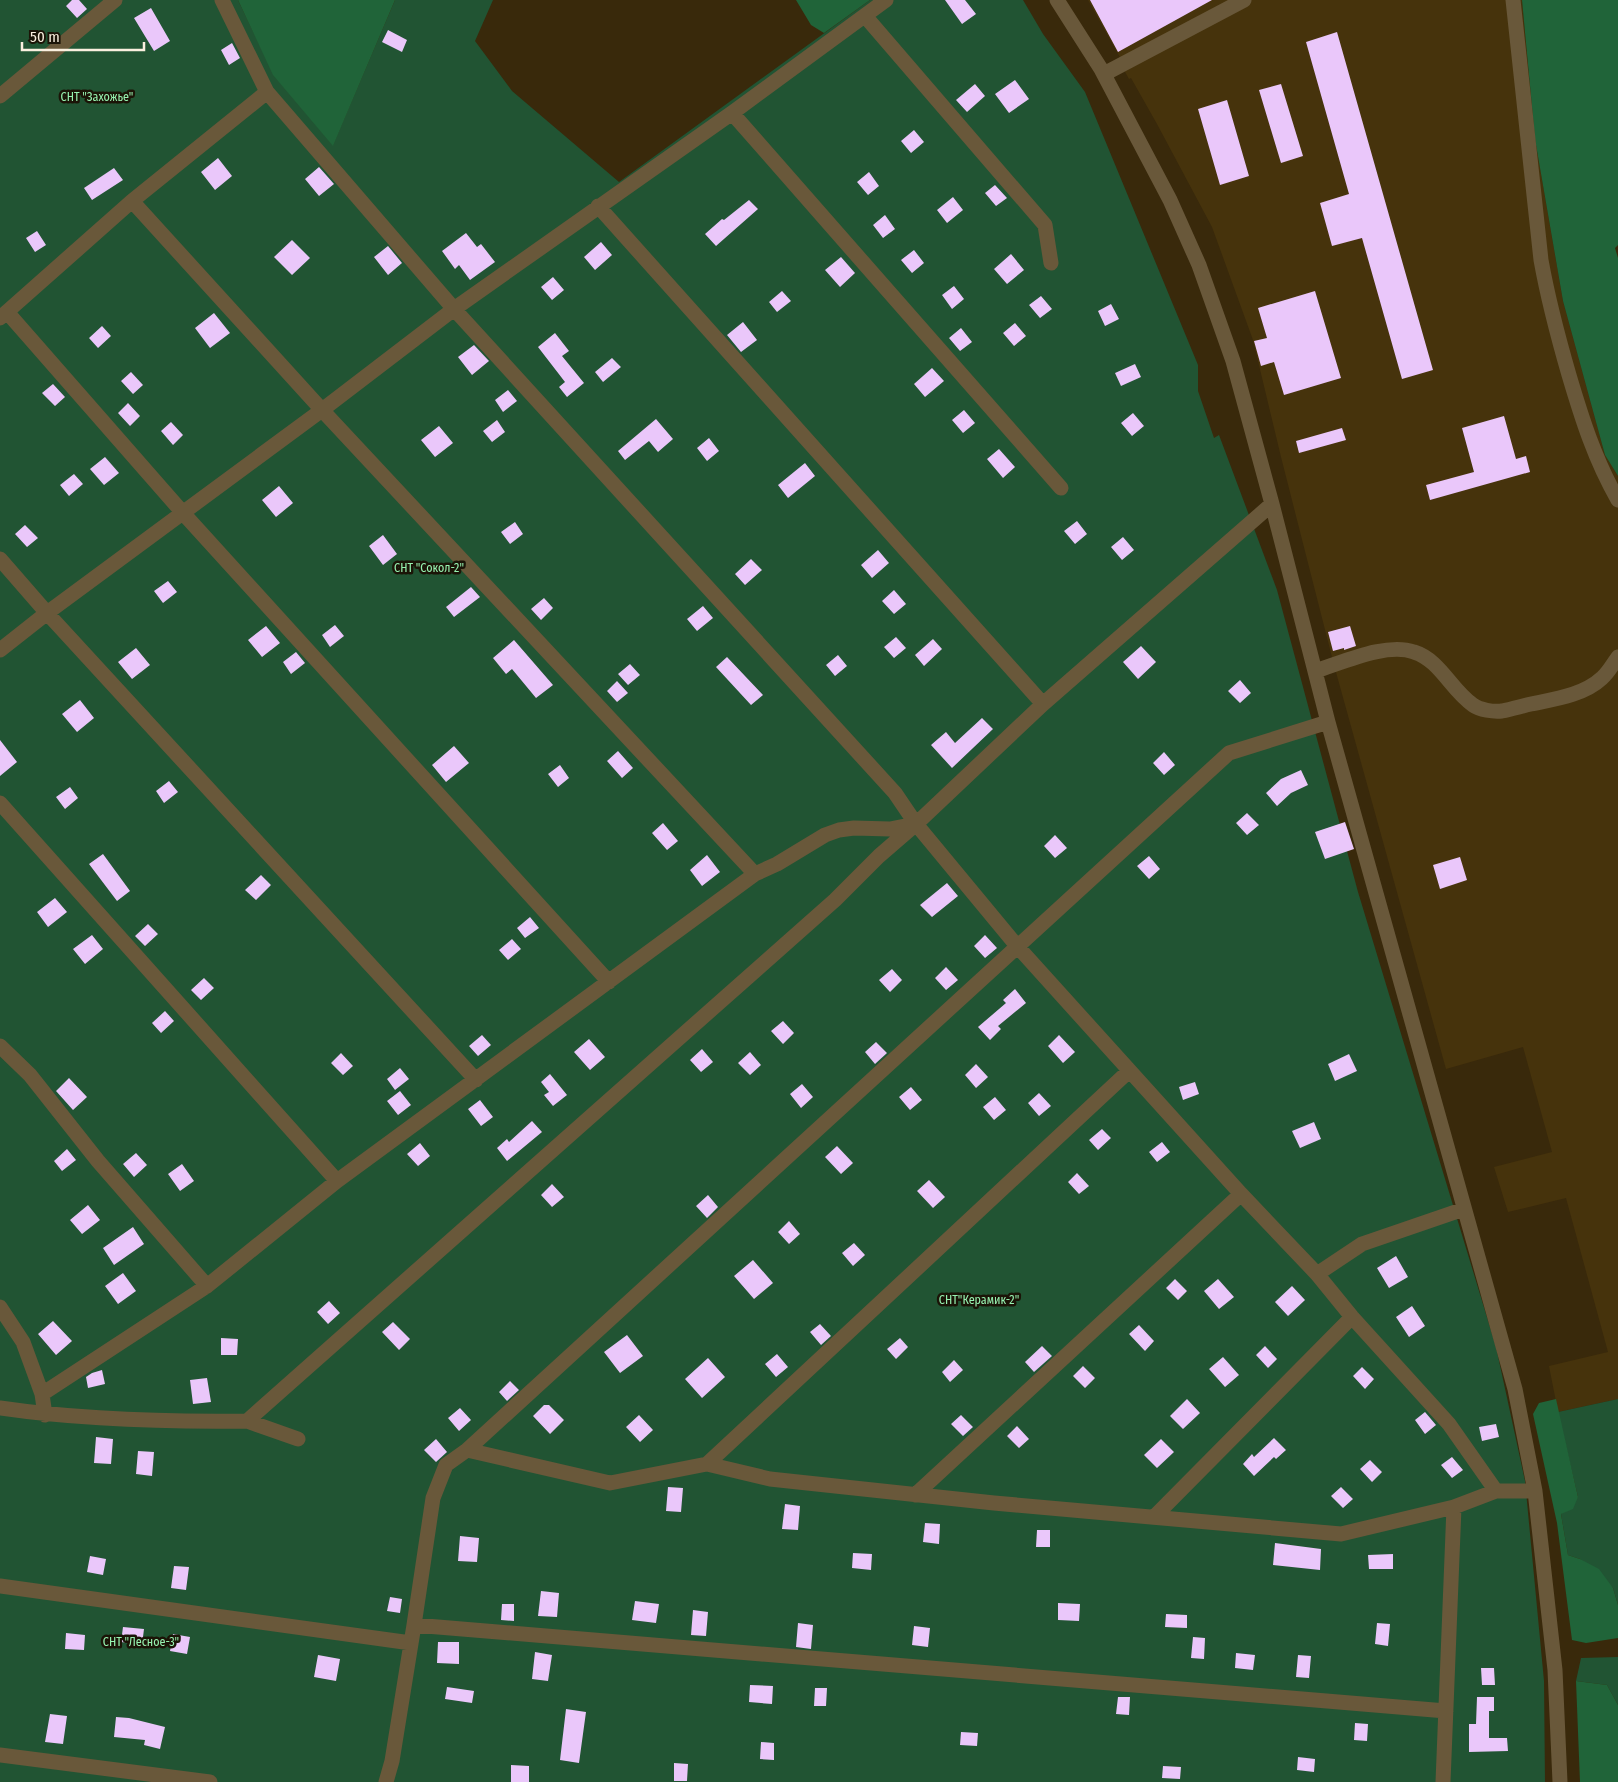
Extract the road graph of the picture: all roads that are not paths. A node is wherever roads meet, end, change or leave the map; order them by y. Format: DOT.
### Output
graph roads {
  1 [pos="115,0"];
  2 [pos="222,0"];
  3 [pos="886,0"];
  4 [pos="1057,0"];
  5 [pos="1244,0"];
  6 [pos="1513,0"];
  7 [pos="864,16"];
  8 [pos="1104,74"];
  9 [pos="267,92"];
  10 [pos="0,96"];
  11 [pos="732,113"];
  12 [pos="132,202"];
  13 [pos="598,206"];
  14 [pos="1051,263"];
  15 [pos="454,309"];
  16 [pos="3,315"];
  17 [pos="322,410"];
  18 [pos="1061,488"];
  19 [pos="1618,500"];
  20 [pos="1272,504"];
  21 [pos="183,513"];
  22 [pos="0,560"];
  23 [pos="47,613"];
  24 [pos="0,650"];
  25 [pos="1618,657"];
  26 [pos="1315,671"];
  27 [pos="1043,704"];
  28 [pos="1328,722"];
  29 [pos="0,803"];
  30 [pos="916,824"];
  31 [pos="755,874"];
  32 [pos="1017,946"];
  33 [pos="609,982"];
  34 [pos="0,1046"];
  35 [pos="1130,1071"];
  36 [pos="476,1080"];
  37 [pos="337,1181"];
  38 [pos="1241,1194"];
  39 [pos="1464,1209"];
  40 [pos="1317,1274"];
  41 [pos="207,1286"];
  42 [pos="0,1307"];
  43 [pos="1352,1317"];
  44 [pos="42,1394"];
  45 [pos="0,1408"];
  46 [pos="45,1415"];
  47 [pos="247,1422"];
  48 [pos="298,1439"];
  49 [pos="467,1450"];
  50 [pos="707,1464"];
  51 [pos="1496,1491"];
  52 [pos="1535,1491"];
  53 [pos="915,1495"];
  54 [pos="1454,1506"];
  55 [pos="1154,1518"];
  56 [pos="0,1586"];
  57 [pos="414,1625"];
  58 [pos="411,1644"];
  59 [pos="1446,1711"];
  60 [pos="0,1755"];
  61 [pos="210,1782"];
  62 [pos="386,1782"];
  63 [pos="1443,1782"];
  64 [pos="1560,1782"];
  1 -- 10 [label="street"];
  2 -- 9 [label="street"];
  3 -- 7 [label="street"];
  4 -- 8 [label="street"];
  5 -- 8 [label="street"];
  6 -- 19 [label="street"];
  7 -- 11 [label="street"];
  7 -- 14 [label="street"];
  8 -- 20 [label="street"];
  9 -- 12 [label="street"];
  9 -- 15 [label="street"];
  11 -- 13 [label="street"];
  11 -- 18 [label="street"];
  12 -- 16 [label="street"];
  12 -- 17 [label="street"];
  13 -- 15 [label="street"];
  13 -- 27 [label="street"];
  15 -- 17 [label="street"];
  15 -- 30 [label="street"];
  16 -- 21 [label="street"];
  17 -- 21 [label="street"];
  17 -- 31 [label="street"];
  20 -- 26 [label="street"];
  20 -- 27 [label="street"];
  21 -- 23 [label="street"];
  21 -- 33 [label="street"];
  22 -- 23 [label="street"];
  23 -- 24 [label="street"];
  23 -- 36 [label="street"];
  25 -- 26 [label="street"];
  26 -- 28 [label="street"];
  27 -- 30 [label="street"];
  28 -- 32 [label="street"];
  28 -- 39 [label="street"];
  29 -- 37 [label="street"];
  30 -- 31 [label="street"];
  30 -- 32 [label="street"];
  30 -- 47 [label="street"];
  31 -- 33 [label="street"];
  32 -- 35 [label="street"];
  32 -- 49 [label="street"];
  33 -- 36 [label="street"];
  34 -- 41 [label="street"];
  35 -- 38 [label="street"];
  35 -- 50 [label="street"];
  36 -- 37 [label="street"];
  37 -- 41 [label="street"];
  38 -- 40 [label="street"];
  38 -- 53 [label="street"];
  39 -- 40 [label="street"];
  39 -- 52 [label="street"];
  40 -- 43 [label="street"];
  41 -- 44 [label="street"];
  42 -- 44 [label="street"];
  43 -- 51 [label="street"];
  43 -- 55 [label="street"];
  44 -- 46 [label="street"];
  45 -- 46 [label="street"];
  46 -- 47 [label="street"];
  47 -- 48 [label="street"];
  49 -- 50 [label="street"];
  49 -- 57 [label="street"];
  50 -- 53 [label="street"];
  51 -- 52 [label="street"];
  51 -- 54 [label="street"];
  52 -- 64 [label="street"];
  53 -- 55 [label="street"];
  54 -- 55 [label="street"];
  54 -- 59 [label="street"];
  56 -- 58 [label="street"];
  57 -- 58 [label="street"];
  57 -- 59 [label="street"];
  58 -- 62 [label="street"];
  59 -- 63 [label="street"];
  60 -- 61 [label="street"];
}
